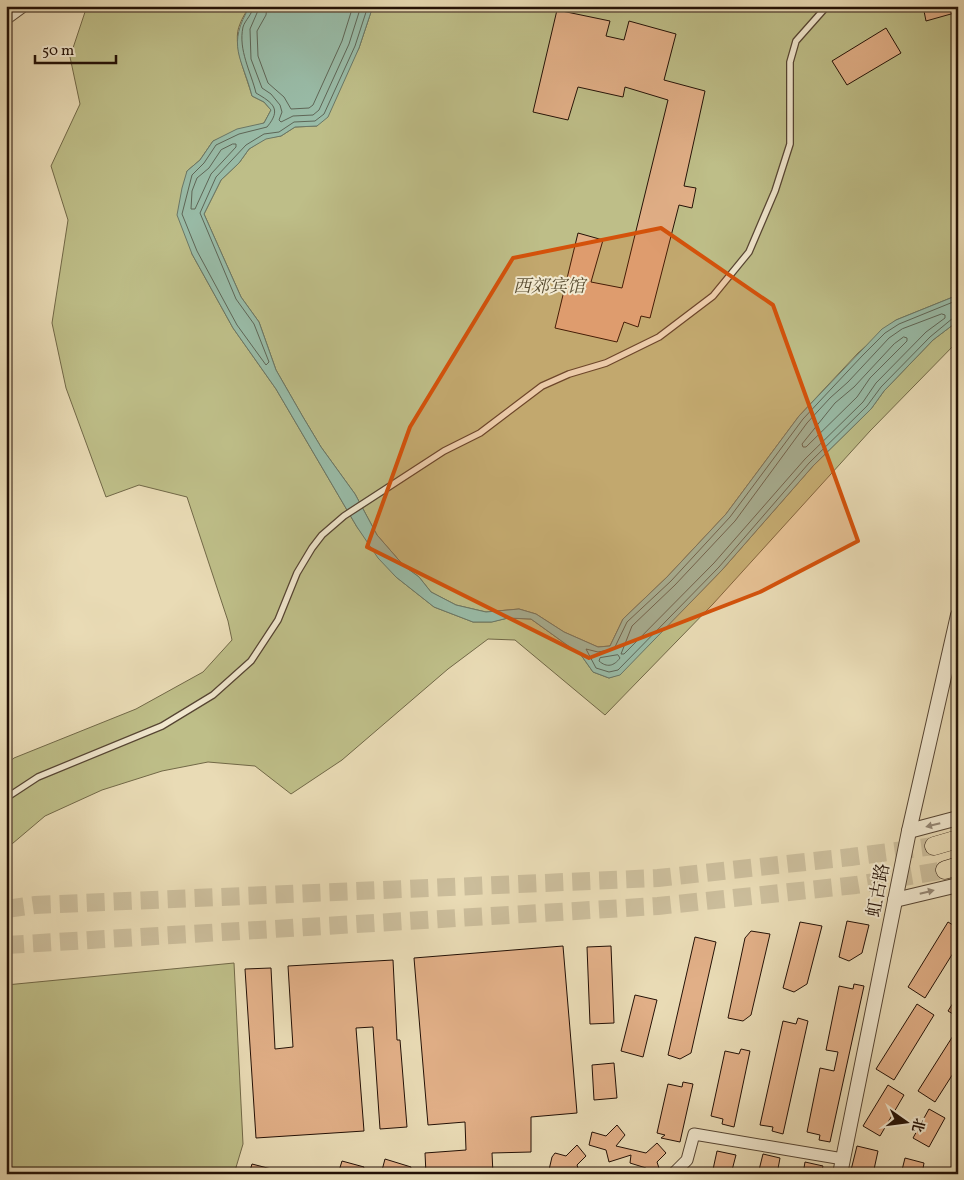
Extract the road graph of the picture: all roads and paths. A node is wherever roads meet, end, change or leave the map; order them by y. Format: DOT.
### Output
graph roads {
  1 [pos="21,6"];
  2 [pos="828,6"];
  3 [pos="6,18"];
  4 [pos="958,615"];
  5 [pos="6,798"];
  6 [pos="958,818"];
  7 [pos="909,831"];
  8 [pos="958,838"];
  9 [pos="934,846"];
  10 [pos="958,885"];
  11 [pos="896,900"];
  12 [pos="843,1159"];
  13 [pos="673,1174"];
  14 [pos="840,1174"];
  1 -- 3 [label="street"];
  2 -- 5 [label="lane"];
  4 -- 7 [label="street, 虹古路"];
  6 -- 7 [label="street, one-way"];
  7 -- 11 [label="street, 虹古路"];
  8 -- 9 [label="highway"];
  11 -- 10 [label="street, one-way"];
  11 -- 12 [label="street, 虹古路"];
  12 -- 13 [label="street"];
  12 -- 14 [label="street, 虹古路"];
}
